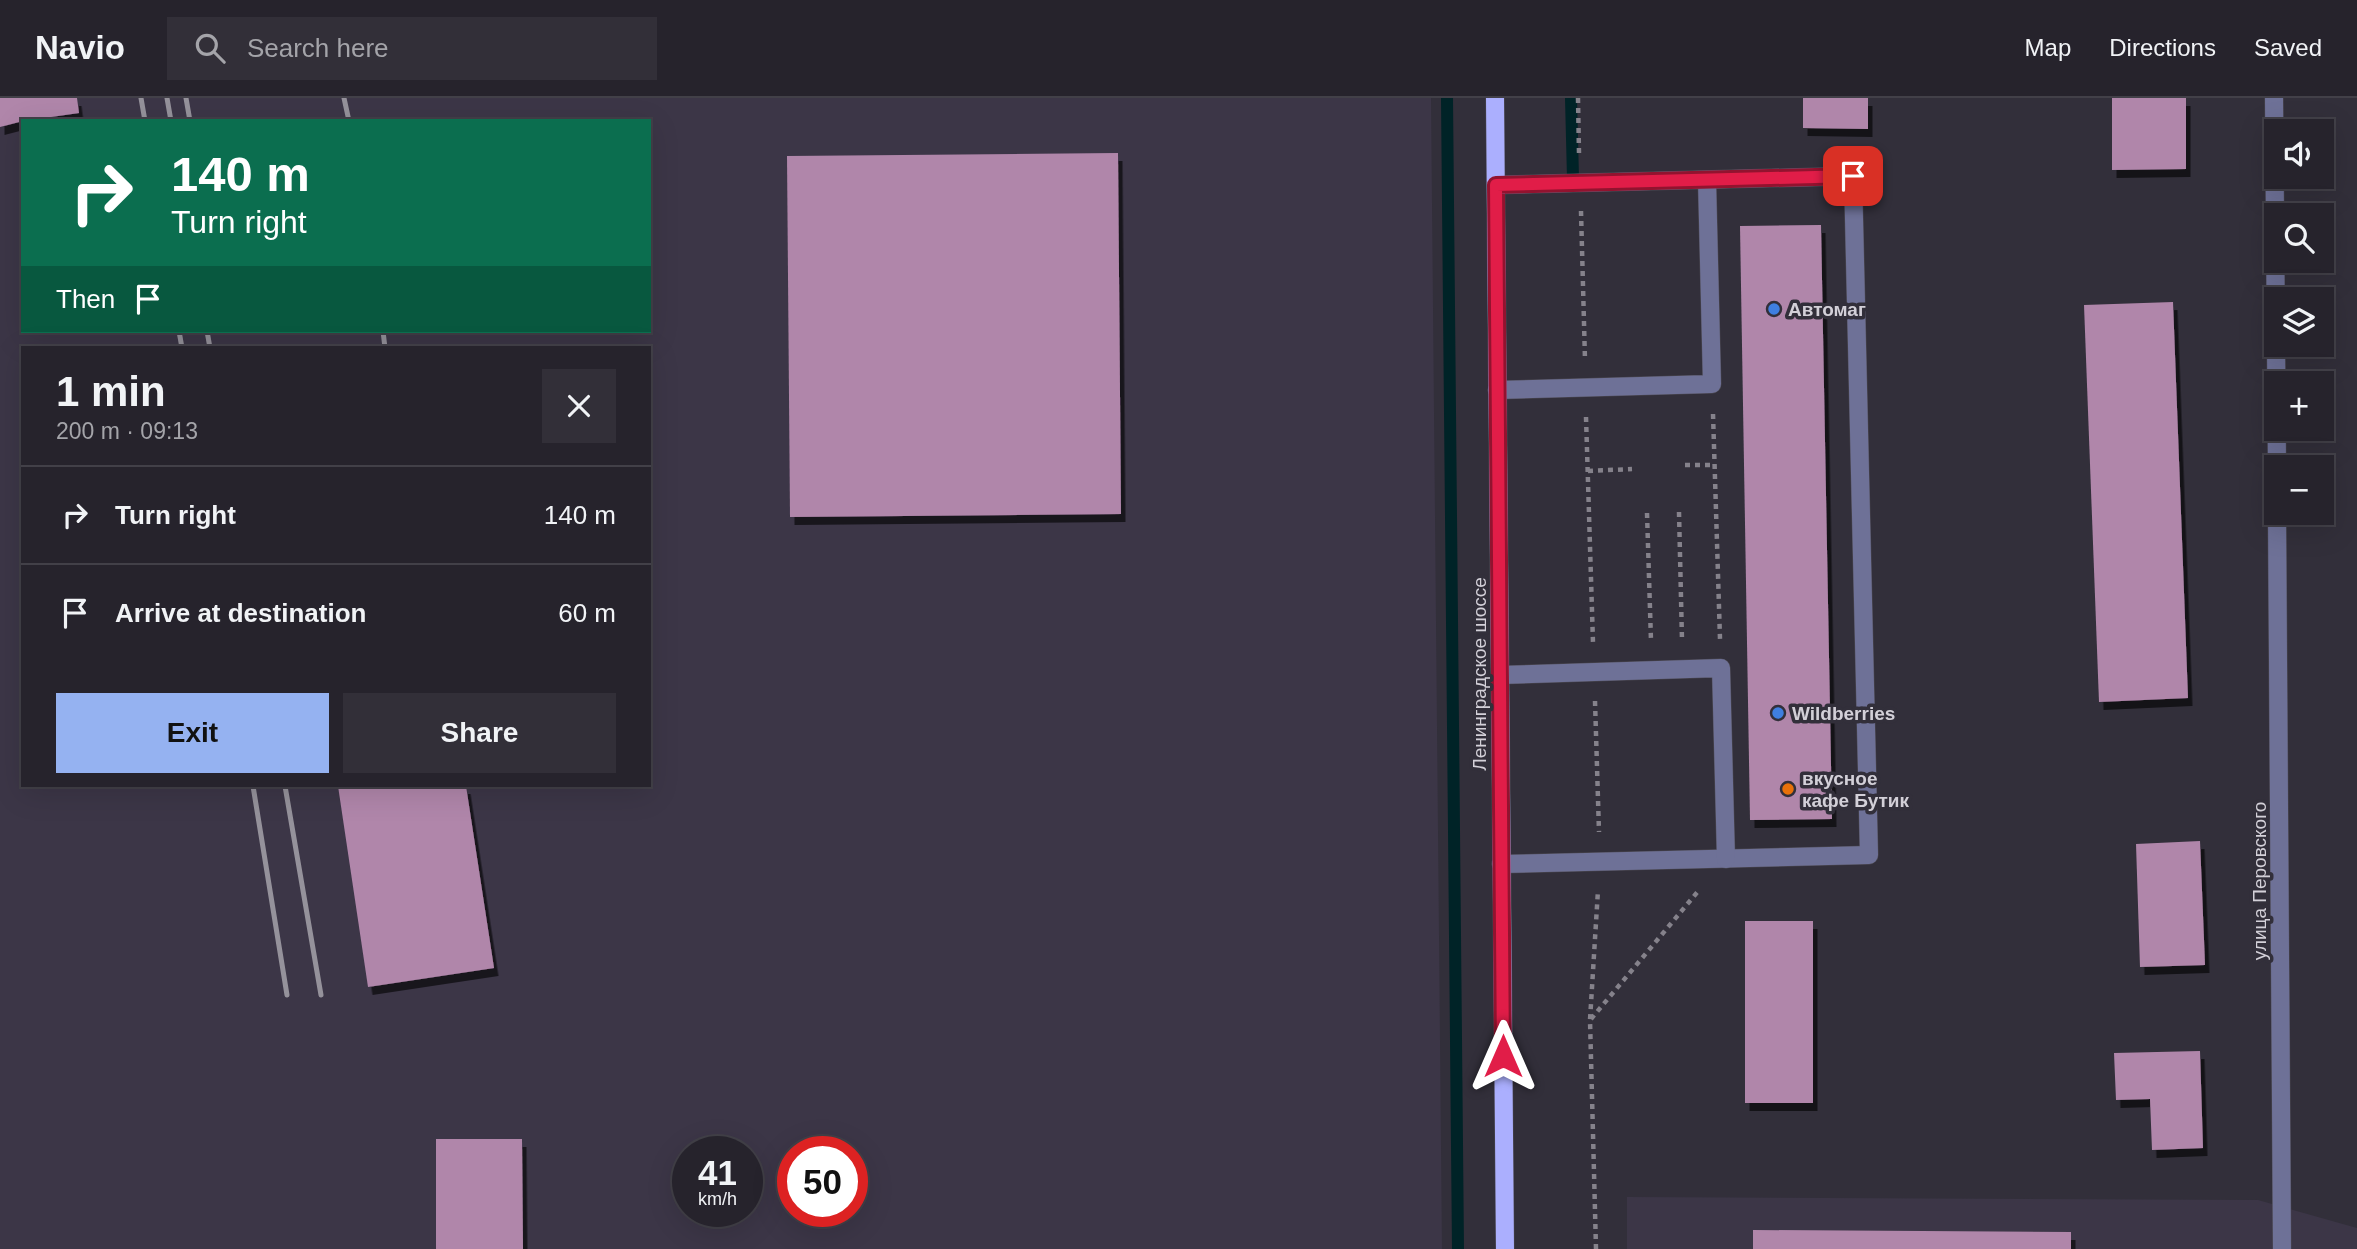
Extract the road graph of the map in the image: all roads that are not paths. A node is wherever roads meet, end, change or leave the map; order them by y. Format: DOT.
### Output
graph roads {
  1 [pos="1495,98"];
  2 [pos="2274,98"];
  3 [pos="1707,180"];
  4 [pos="1496,185"];
  5 [pos="1497,390"];
  6 [pos="2277,455"];
  7 [pos="2277,525"];
  8 [pos="1500,676"];
  9 [pos="1726,859"];
  10 [pos="1501,864"];
  11 [pos="1504,1249"];
  12 [pos="2282,1249"];
  1 -- 4 [label="main road, Ленинградское шоссе"];
  2 -- 6 [label="street"];
  3 -- 4 [label="street"];
  3 -- 5 [label="street"];
  3 -- 9 [label="street"];
  4 -- 5 [label="main road, Ленинградское шоссе"];
  5 -- 8 [label="main road, Ленинградское шоссе"];
  7 -- 12 [label="street, улица Перовского"];
  8 -- 9 [label="street"];
  8 -- 10 [label="main road, Ленинградское шоссе"];
  9 -- 10 [label="street"];
  10 -- 11 [label="main road, Ленинградское шоссе"];
}
